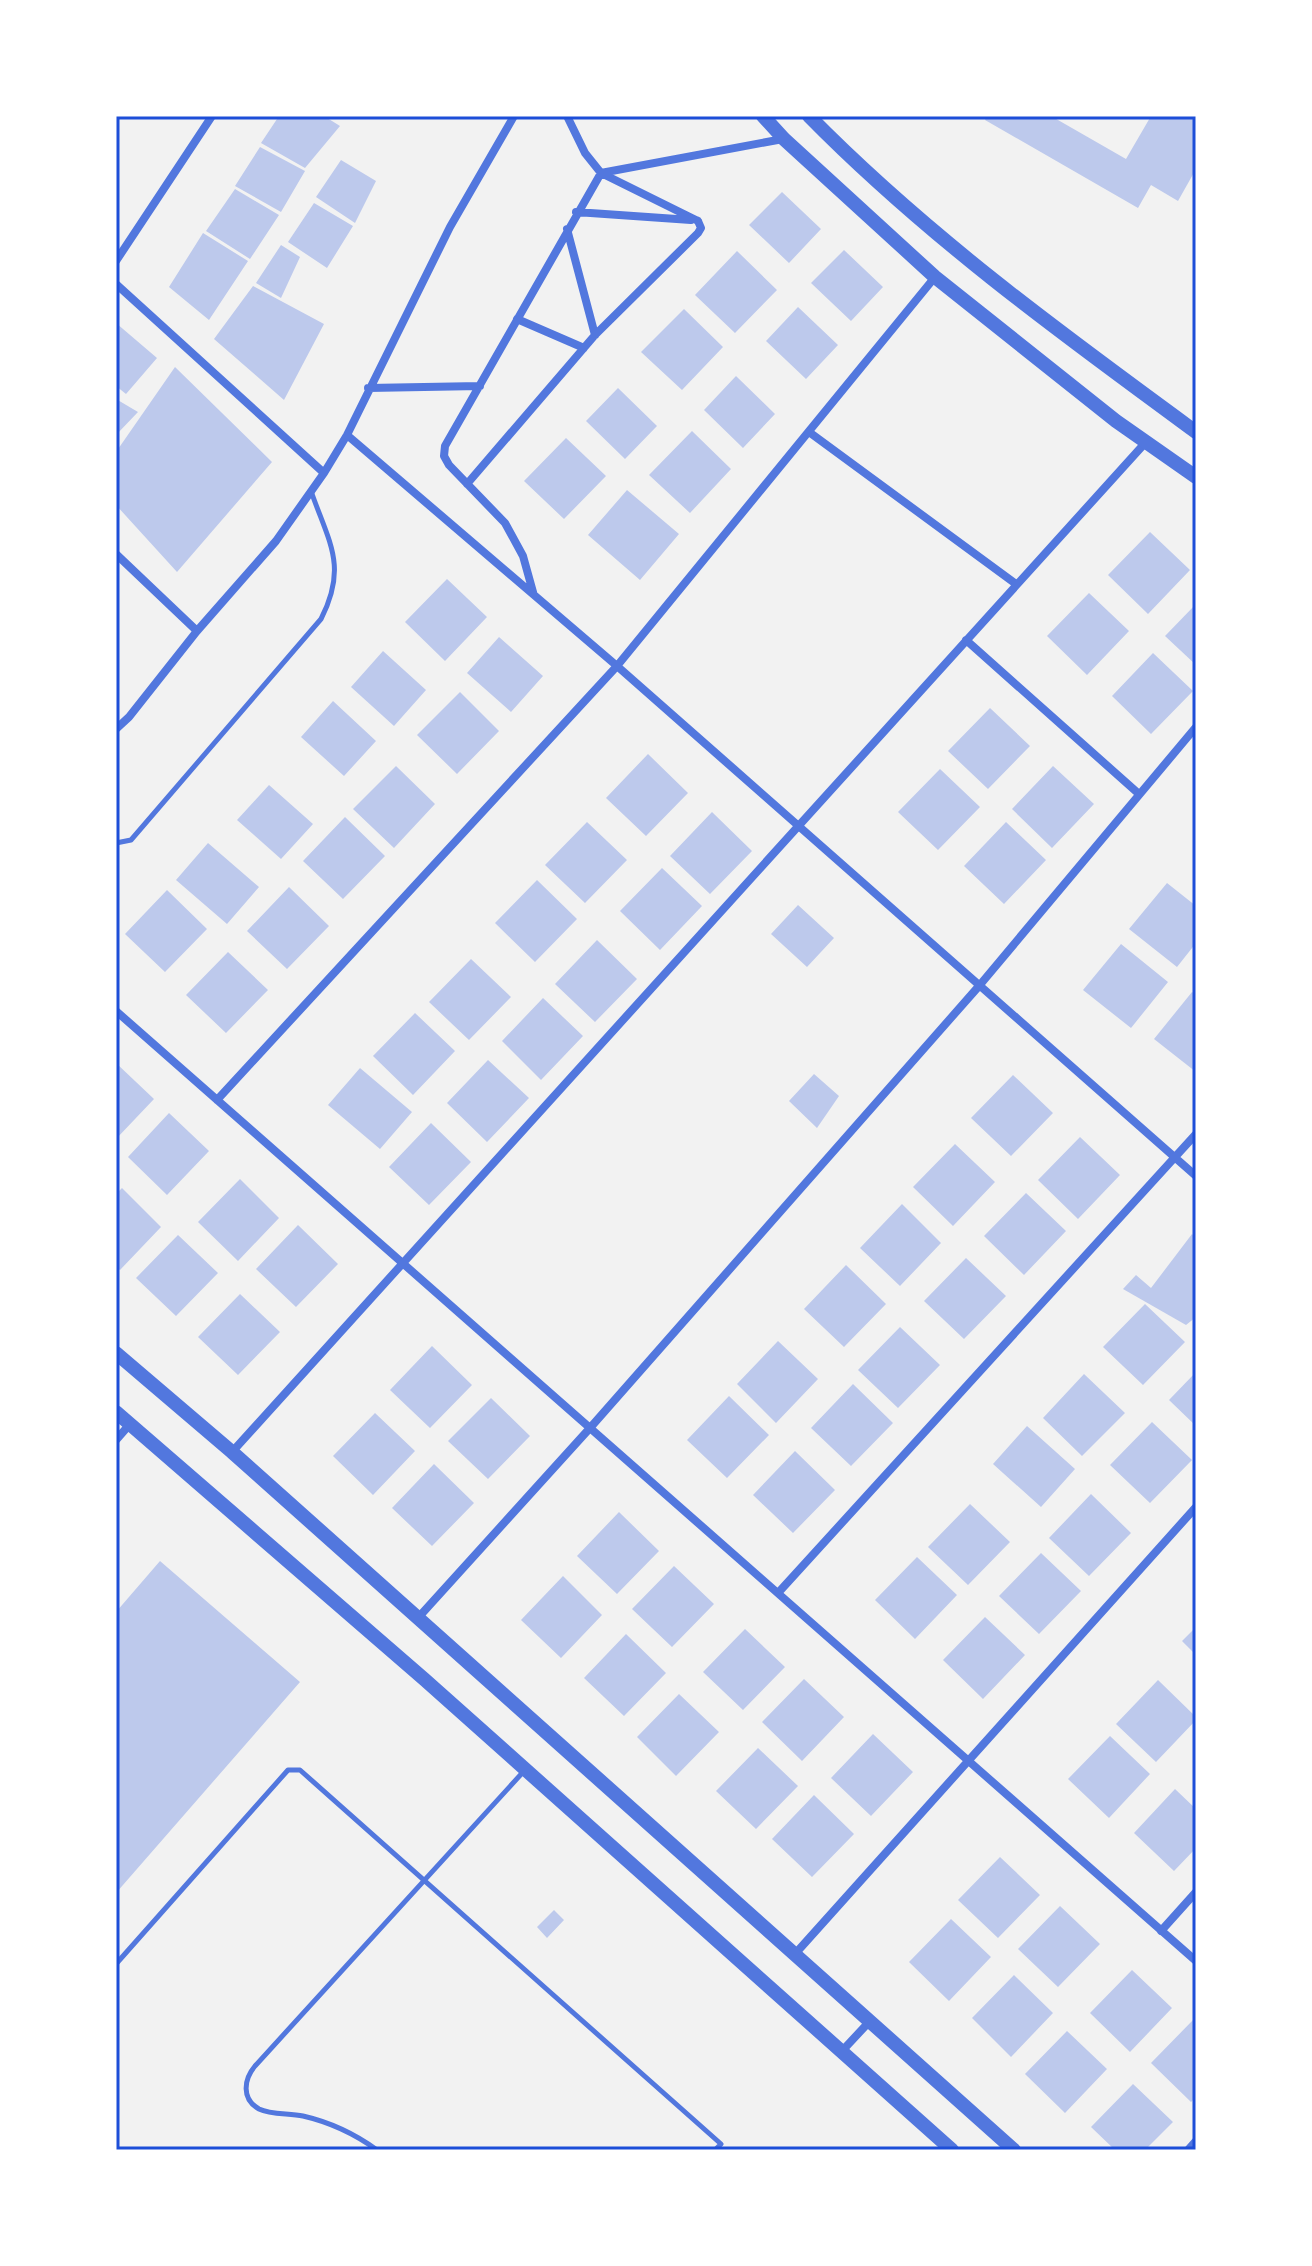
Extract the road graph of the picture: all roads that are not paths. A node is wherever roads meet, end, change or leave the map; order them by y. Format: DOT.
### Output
graph roads {
  1 [pos="212,116"];
  2 [pos="514,116"];
  3 [pos="567,116"];
  4 [pos="763,116"];
  5 [pos="809,116"];
  6 [pos="784,139"];
  7 [pos="601,173"];
  8 [pos="576,212"];
  9 [pos="698,221"];
  10 [pos="567,229"];
  11 [pos="116,261"];
  12 [pos="935,277"];
  13 [pos="116,284"];
  14 [pos="517,319"];
  15 [pos="595,335"];
  16 [pos="584,348"];
  17 [pos="480,386"];
  18 [pos="368,388"];
  19 [pos="809,432"];
  20 [pos="1196,432"];
  21 [pos="347,435"];
  22 [pos="1146,442"];
  23 [pos="324,473"];
  24 [pos="1196,477"];
  25 [pos="467,484"];
  26 [pos="311,491"];
  27 [pos="116,554"];
  28 [pos="1016,584"];
  29 [pos="533,594"];
  30 [pos="197,631"];
  31 [pos="966,640"];
  32 [pos="617,666"];
  33 [pos="1196,727"];
  34 [pos="116,729"];
  35 [pos="1139,794"];
  36 [pos="797,825"];
  37 [pos="116,843"];
  38 [pos="979,986"];
  39 [pos="116,1011"];
  40 [pos="217,1100"];
  41 [pos="1196,1134"];
  42 [pos="1176,1158"];
  43 [pos="1196,1176"];
  44 [pos="404,1264"];
  45 [pos="116,1353"];
  46 [pos="116,1412"];
  47 [pos="130,1424"];
  48 [pos="590,1428"];
  49 [pos="116,1440"];
  50 [pos="232,1452"];
  51 [pos="1196,1507"];
  52 [pos="778,1593"];
  53 [pos="417,1619"];
  54 [pos="968,1761"];
  55 [pos="524,1770"];
  56 [pos="425,1880"];
  57 [pos="1196,1892"];
  58 [pos="1161,1931"];
  59 [pos="795,1954"];
  60 [pos="1196,1961"];
  61 [pos="116,1964"];
  62 [pos="870,2021"];
  63 [pos="842,2051"];
  64 [pos="1196,2141"];
  65 [pos="377,2150"];
  66 [pos="715,2150"];
  67 [pos="952,2150"];
  68 [pos="1014,2150"];
  69 [pos="1188,2150"];
  1 -- 11 [label="street"];
  2 -- 18 [label="street"];
  3 -- 7 [label="street"];
  4 -- 6 [label="street"];
  5 -- 20 [label="street"];
  6 -- 7 [label="street"];
  6 -- 12 [label="street"];
  7 -- 8 [label="street"];
  7 -- 9 [label="street"];
  8 -- 9 [label="street"];
  8 -- 10 [label="street"];
  9 -- 15 [label="street"];
  10 -- 14 [label="street"];
  10 -- 15 [label="street"];
  12 -- 19 [label="street"];
  12 -- 22 [label="street"];
  13 -- 23 [label="street"];
  14 -- 16 [label="street"];
  14 -- 17 [label="street"];
  15 -- 16 [label="street"];
  16 -- 25 [label="street"];
  17 -- 18 [label="street"];
  17 -- 25 [label="street"];
  18 -- 21 [label="street"];
  19 -- 28 [label="street"];
  19 -- 32 [label="street"];
  21 -- 23 [label="street"];
  21 -- 29 [label="street"];
  22 -- 24 [label="street"];
  22 -- 28 [label="street"];
  23 -- 26 [label="street"];
  25 -- 29 [label="street"];
  26 -- 30 [label="street"];
  26 -- 37 [label="lane"];
  27 -- 30 [label="street"];
  28 -- 31 [label="street"];
  29 -- 32 [label="street"];
  30 -- 34 [label="street"];
  31 -- 35 [label="street"];
  31 -- 36 [label="street"];
  32 -- 36 [label="street"];
  32 -- 40 [label="street"];
  33 -- 35 [label="street"];
  35 -- 38 [label="street"];
  36 -- 38 [label="street"];
  36 -- 44 [label="street"];
  38 -- 42 [label="street"];
  38 -- 48 [label="street"];
  39 -- 40 [label="street"];
  40 -- 44 [label="street"];
  41 -- 42 [label="street"];
  42 -- 43 [label="street"];
  42 -- 52 [label="street"];
  44 -- 48 [label="street"];
  44 -- 50 [label="street"];
  45 -- 50 [label="street"];
  46 -- 47 [label="street"];
  47 -- 49 [label="street"];
  47 -- 55 [label="street"];
  48 -- 52 [label="street"];
  48 -- 53 [label="street"];
  50 -- 53 [label="street"];
  51 -- 54 [label="street"];
  52 -- 54 [label="street"];
  53 -- 59 [label="street"];
  54 -- 58 [label="street"];
  54 -- 59 [label="street"];
  55 -- 56 [label="lane"];
  55 -- 63 [label="street"];
  56 -- 61 [label="lane"];
  56 -- 65 [label="lane"];
  56 -- 66 [label="lane"];
  57 -- 58 [label="street"];
  58 -- 60 [label="street"];
  59 -- 62 [label="street"];
  62 -- 63 [label="street"];
  62 -- 68 [label="street"];
  63 -- 67 [label="street"];
  64 -- 69 [label="street"];
}
